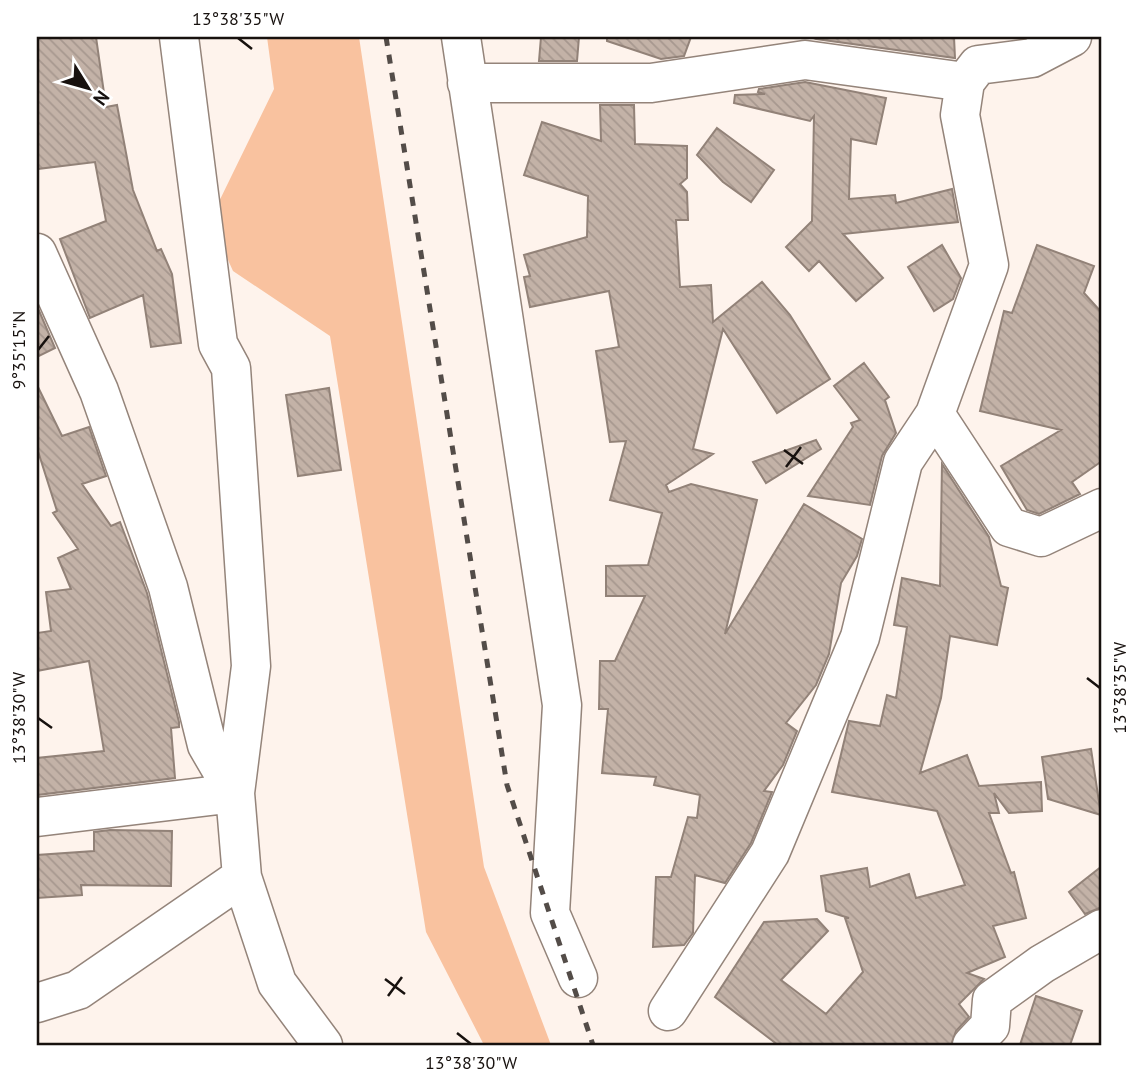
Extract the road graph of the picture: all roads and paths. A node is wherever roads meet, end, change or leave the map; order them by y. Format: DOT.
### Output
graph roads {
  1 [pos="179,37"];
  2 [pos="461,37"];
  3 [pos="1072,37"];
  4 [pos="965,82"];
  5 [pos="467,83"];
  6 [pos="37,253"];
  7 [pos="935,414"];
  8 [pos="1102,508"];
  9 [pos="235,793"];
  10 [pos="37,817"];
  11 [pos="242,877"];
  12 [pos="1102,929"];
  13 [pos="578,978"];
  14 [pos="37,1003"];
  15 [pos="668,1011"];
  16 [pos="323,1045"];
  17 [pos="972,1045"];
  1 -- 9 [label="street"];
  2 -- 5 [label="street"];
  3 -- 4 [label="street"];
  4 -- 5 [label="street"];
  4 -- 7 [label="street"];
  5 -- 13 [label="street"];
  6 -- 9 [label="street"];
  7 -- 8 [label="street"];
  7 -- 15 [label="street"];
  9 -- 10 [label="street"];
  9 -- 11 [label="street"];
  11 -- 14 [label="street"];
  11 -- 16 [label="street"];
  12 -- 17 [label="street"];
}
